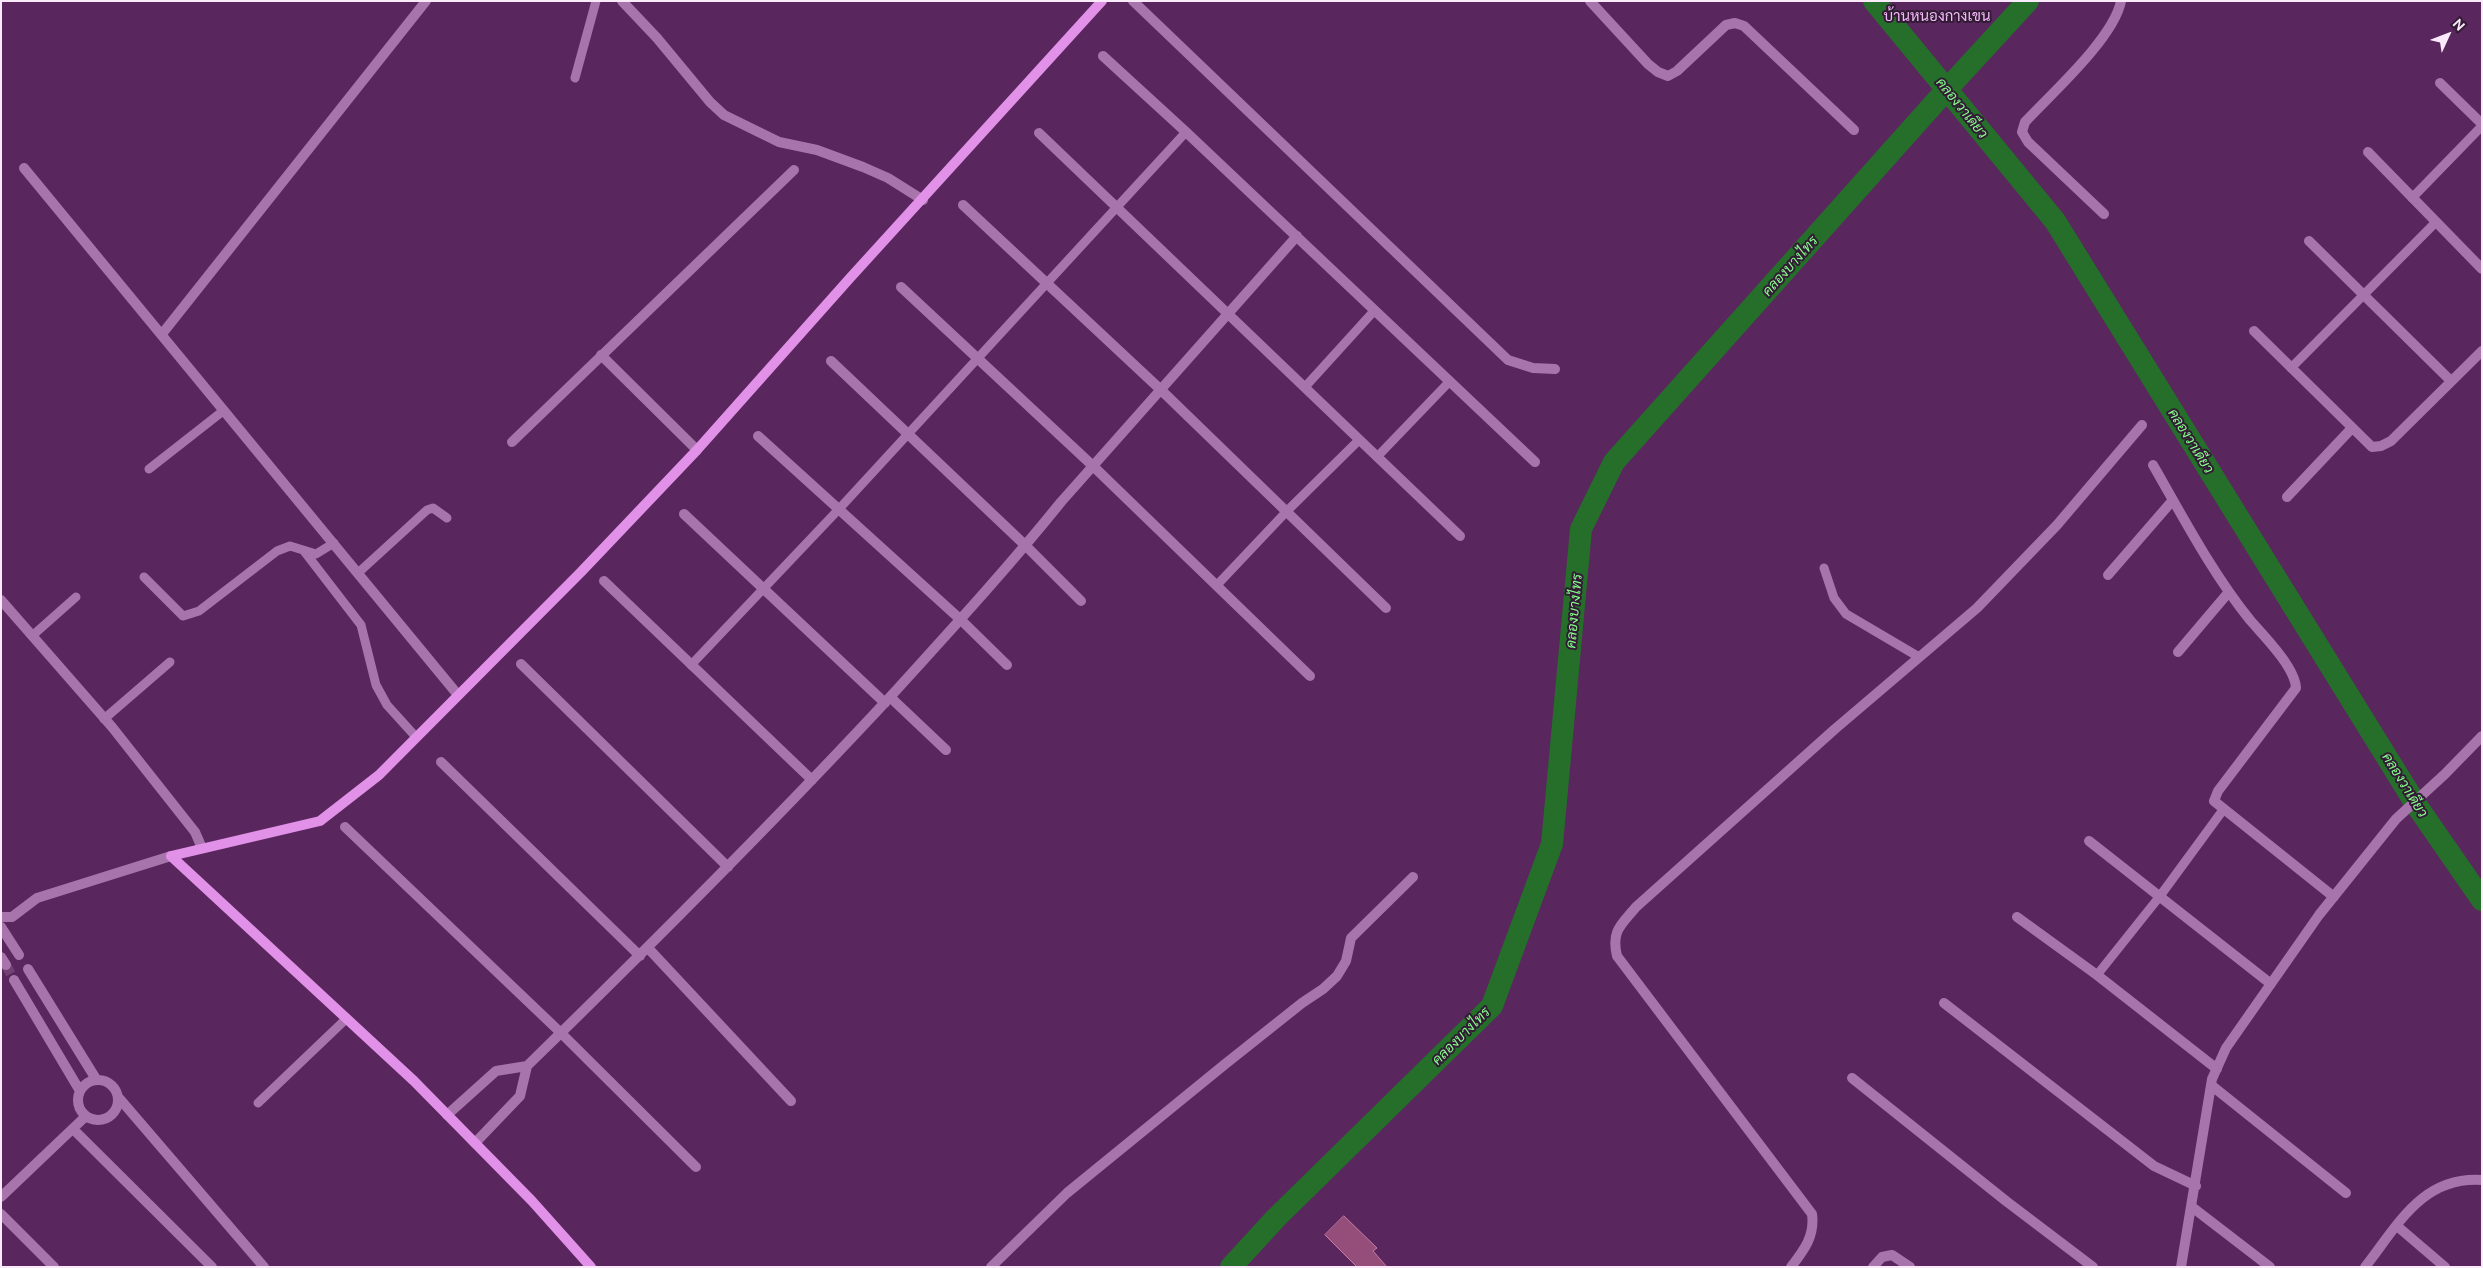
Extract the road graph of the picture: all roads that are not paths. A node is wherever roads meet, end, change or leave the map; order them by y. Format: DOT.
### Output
graph roads {
  1 [pos="426,1"];
  2 [pos="596,1"];
  3 [pos="622,1"];
  4 [pos="1102,1"];
  5 [pos="1133,1"];
  6 [pos="1590,1"];
  7 [pos="2121,1"];
  8 [pos="1103,56"];
  9 [pos="575,78"];
  10 [pos="2440,83"];
  11 [pos="2482,125"];
  12 [pos="1854,130"];
  13 [pos="1186,132"];
  14 [pos="1039,133"];
  15 [pos="2368,152"];
  16 [pos="24,168"];
  17 [pos="794,170"];
  18 [pos="2412,198"];
  19 [pos="923,200"];
  20 [pos="964,205"];
  21 [pos="1116,208"];
  22 [pos="2104,214"];
  23 [pos="2436,222"];
  24 [pos="1297,236"];
  25 [pos="2309,241"];
  26 [pos="2482,269"];
  27 [pos="1048,283"];
  28 [pos="901,287"];
  29 [pos="2363,294"];
  30 [pos="1374,310"];
  31 [pos="1228,314"];
  32 [pos="2254,331"];
  33 [pos="162,334"];
  34 [pos="2482,351"];
  35 [pos="601,356"];
  36 [pos="977,359"];
  37 [pos="831,361"];
  38 [pos="2291,368"];
  39 [pos="1555,369"];
  40 [pos="1450,381"];
  41 [pos="2451,381"];
  42 [pos="1305,387"];
  43 [pos="1161,390"];
  44 [pos="223,411"];
  45 [pos="2142,425"];
  46 [pos="2352,428"];
  47 [pos="909,434"];
  48 [pos="758,436"];
  49 [pos="1360,440"];
  50 [pos="512,442"];
  51 [pos="697,450"];
  52 [pos="1377,457"];
  53 [pos="1535,462"];
  54 [pos="2153,465"];
  55 [pos="1093,466"];
  56 [pos="150,469"];
  57 [pos="2287,497"];
  58 [pos="2173,500"];
  59 [pos="839,509"];
  60 [pos="1287,511"];
  61 [pos="684,514"];
  62 [pos="446,518"];
  63 [pos="1460,536"];
  64 [pos="334,543"];
  65 [pos="1026,546"];
  66 [pos="304,550"];
  67 [pos="1824,568"];
  68 [pos="358,573"];
  69 [pos="2108,575"];
  70 [pos="144,577"];
  71 [pos="604,581"];
  72 [pos="1217,585"];
  73 [pos="764,589"];
  74 [pos="2228,593"];
  75 [pos="76,597"];
  76 [pos="1,600"];
  77 [pos="1081,601"];
  78 [pos="1386,608"];
  79 [pos="961,620"];
  80 [pos="32,636"];
  81 [pos="2178,652"];
  82 [pos="1919,657"];
  83 [pos="170,662"];
  84 [pos="521,664"];
  85 [pos="691,665"];
  86 [pos="1007,665"];
  87 [pos="1310,676"];
  88 [pos="458,695"];
  89 [pos="887,700"];
  90 [pos="104,719"];
  91 [pos="2482,736"];
  92 [pos="416,738"];
  93 [pos="946,750"];
  94 [pos="441,762"];
  95 [pos="812,780"];
  96 [pos="2223,810"];
  97 [pos="345,827"];
  98 [pos="2090,841"];
  99 [pos="202,848"];
  100 [pos="171,856"];
  101 [pos="728,867"];
  102 [pos="1413,876"];
  103 [pos="2160,896"];
  104 [pos="2334,897"];
  105 [pos="1,917"];
  106 [pos="2017,917"];
  107 [pos="1,927"];
  108 [pos="644,952"];
  109 [pos="19,954"];
  110 [pos="28,969"];
  111 [pos="2097,975"];
  112 [pos="14,980"];
  113 [pos="2271,984"];
  114 [pos="38,988"];
  115 [pos="22,997"];
  116 [pos="1944,1003"];
  117 [pos="346,1019"];
  118 [pos="561,1033"];
  119 [pos="526,1066"];
  120 [pos="2217,1069"];
  121 [pos="1852,1078"];
  122 [pos="96,1079"];
  123 [pos="2211,1085"];
  124 [pos="80,1091"];
  125 [pos="119,1098"];
  126 [pos="791,1101"];
  127 [pos="258,1103"];
  128 [pos="447,1115"];
  129 [pos="86,1116"];
  130 [pos="73,1129"];
  131 [pos="475,1143"];
  132 [pos="696,1167"];
  133 [pos="2482,1180"];
  134 [pos="2196,1186"];
  135 [pos="2346,1193"];
  136 [pos="1,1197"];
  137 [pos="2192,1207"];
  138 [pos="1,1214"];
  139 [pos="2397,1226"];
  140 [pos="54,1267"];
  141 [pos="212,1267"];
  142 [pos="264,1267"];
  143 [pos="591,1267"];
  144 [pos="991,1267"];
  145 [pos="1791,1267"];
  146 [pos="1873,1267"];
  147 [pos="1910,1267"];
  148 [pos="2093,1267"];
  149 [pos="2181,1267"];
  150 [pos="2270,1267"];
  151 [pos="2366,1267"];
  152 [pos="2445,1267"];
  1 -- 33 [label="street"];
  2 -- 9 [label="lane"];
  3 -- 19 [label="street"];
  4 -- 19 [label="street"];
  5 -- 39 [label="street"];
  6 -- 12 [label="street"];
  7 -- 22 [label="street"];
  8 -- 13 [label="street"];
  10 -- 11 [label="street"];
  11 -- 18 [label="lane"];
  13 -- 21 [label="lane"];
  13 -- 24 [label="street"];
  14 -- 21 [label="street"];
  15 -- 18 [label="street"];
  16 -- 33 [label="street"];
  17 -- 35 [label="street"];
  18 -- 23 [label="street"];
  19 -- 51 [label="street"];
  20 -- 27 [label="street"];
  21 -- 27 [label="lane"];
  21 -- 31 [label="street"];
  23 -- 26 [label="street"];
  23 -- 29 [label="lane"];
  24 -- 30 [label="street"];
  24 -- 31 [label="street"];
  25 -- 29 [label="street"];
  27 -- 36 [label="lane"];
  27 -- 43 [label="street"];
  28 -- 36 [label="street"];
  29 -- 38 [label="lane"];
  29 -- 41 [label="street"];
  30 -- 40 [label="street"];
  30 -- 42 [label="lane"];
  31 -- 42 [label="street"];
  31 -- 43 [label="street"];
  32 -- 38 [label="street"];
  33 -- 44 [label="street"];
  34 -- 41 [label="street"];
  35 -- 50 [label="street"];
  35 -- 51 [label="street"];
  36 -- 47 [label="lane"];
  36 -- 55 [label="street"];
  37 -- 47 [label="street"];
  38 -- 46 [label="street"];
  40 -- 52 [label="lane"];
  40 -- 53 [label="street"];
  41 -- 46 [label="street"];
  42 -- 49 [label="street"];
  43 -- 55 [label="street"];
  43 -- 60 [label="street"];
  44 -- 56 [label="lane"];
  44 -- 64 [label="street"];
  45 -- 82 [label="street"];
  46 -- 57 [label="street"];
  47 -- 59 [label="lane"];
  47 -- 65 [label="street"];
  48 -- 59 [label="street"];
  49 -- 52 [label="street"];
  49 -- 60 [label="lane"];
  51 -- 88 [label="street"];
  52 -- 63 [label="street"];
  54 -- 58 [label="street"];
  55 -- 65 [label="street"];
  55 -- 72 [label="street"];
  58 -- 69 [label="street"];
  58 -- 74 [label="street"];
  59 -- 73 [label="lane"];
  59 -- 79 [label="street"];
  60 -- 72 [label="lane"];
  60 -- 78 [label="street"];
  61 -- 73 [label="street"];
  62 -- 68 [label="lane"];
  64 -- 66 [label="lane"];
  64 -- 68 [label="street"];
  65 -- 77 [label="street"];
  65 -- 79 [label="street"];
  66 -- 70 [label="lane"];
  66 -- 92 [label="lane"];
  67 -- 82 [label="lane"];
  68 -- 88 [label="street"];
  71 -- 85 [label="street"];
  72 -- 87 [label="street"];
  73 -- 85 [label="lane"];
  73 -- 89 [label="street"];
  74 -- 81 [label="street"];
  74 -- 96 [label="street"];
  75 -- 80 [label="lane"];
  76 -- 80 [label="street"];
  79 -- 86 [label="street"];
  79 -- 89 [label="street"];
  80 -- 90 [label="street"];
  82 -- 145 [label="street"];
  83 -- 90 [label="lane"];
  84 -- 101 [label="street"];
  85 -- 95 [label="street"];
  88 -- 92 [label="street"];
  89 -- 93 [label="street"];
  89 -- 95 [label="street"];
  90 -- 99 [label="street"];
  91 -- 104 [label="street"];
  92 -- 99 [label="street"];
  94 -- 108 [label="street"];
  95 -- 101 [label="street"];
  96 -- 103 [label="lane"];
  96 -- 104 [label="street"];
  97 -- 118 [label="street"];
  98 -- 103 [label="street"];
  99 -- 100 [label="street"];
  100 -- 105 [label="street"];
  100 -- 117 [label="street"];
  101 -- 108 [label="street"];
  102 -- 144 [label="street"];
  103 -- 111 [label="lane"];
  103 -- 113 [label="street"];
  104 -- 113 [label="street"];
  106 -- 111 [label="street"];
  107 -- 109 [label="street"];
  108 -- 118 [label="street"];
  108 -- 126 [label="street"];
  110 -- 114 [label="street"];
  111 -- 120 [label="street"];
  112 -- 115 [label="street"];
  113 -- 120 [label="street"];
  114 -- 115 [label="street"];
  114 -- 122 [label="street"];
  115 -- 124 [label="street"];
  116 -- 134 [label="street"];
  117 -- 127 [label="lane"];
  117 -- 128 [label="street"];
  118 -- 119 [label="street"];
  118 -- 132 [label="street"];
  119 -- 128 [label="street"];
  119 -- 131 [label="street"];
  120 -- 123 [label="street"];
  121 -- 148 [label="street"];
  122 -- 124 [label="street"];
  122 -- 125 [label="street"];
  123 -- 134 [label="street"];
  123 -- 135 [label="street"];
  124 -- 129 [label="street"];
  125 -- 129 [label="street"];
  125 -- 142 [label="street"];
  128 -- 131 [label="street"];
  129 -- 130 [label="street"];
  130 -- 136 [label="street"];
  130 -- 141 [label="street"];
  131 -- 143 [label="street"];
  133 -- 139 [label="street"];
  134 -- 137 [label="street"];
  137 -- 149 [label="street"];
  137 -- 150 [label="street"];
  138 -- 140 [label="street"];
  139 -- 151 [label="street"];
  139 -- 152 [label="street"];
  146 -- 147 [label="street"];
}
